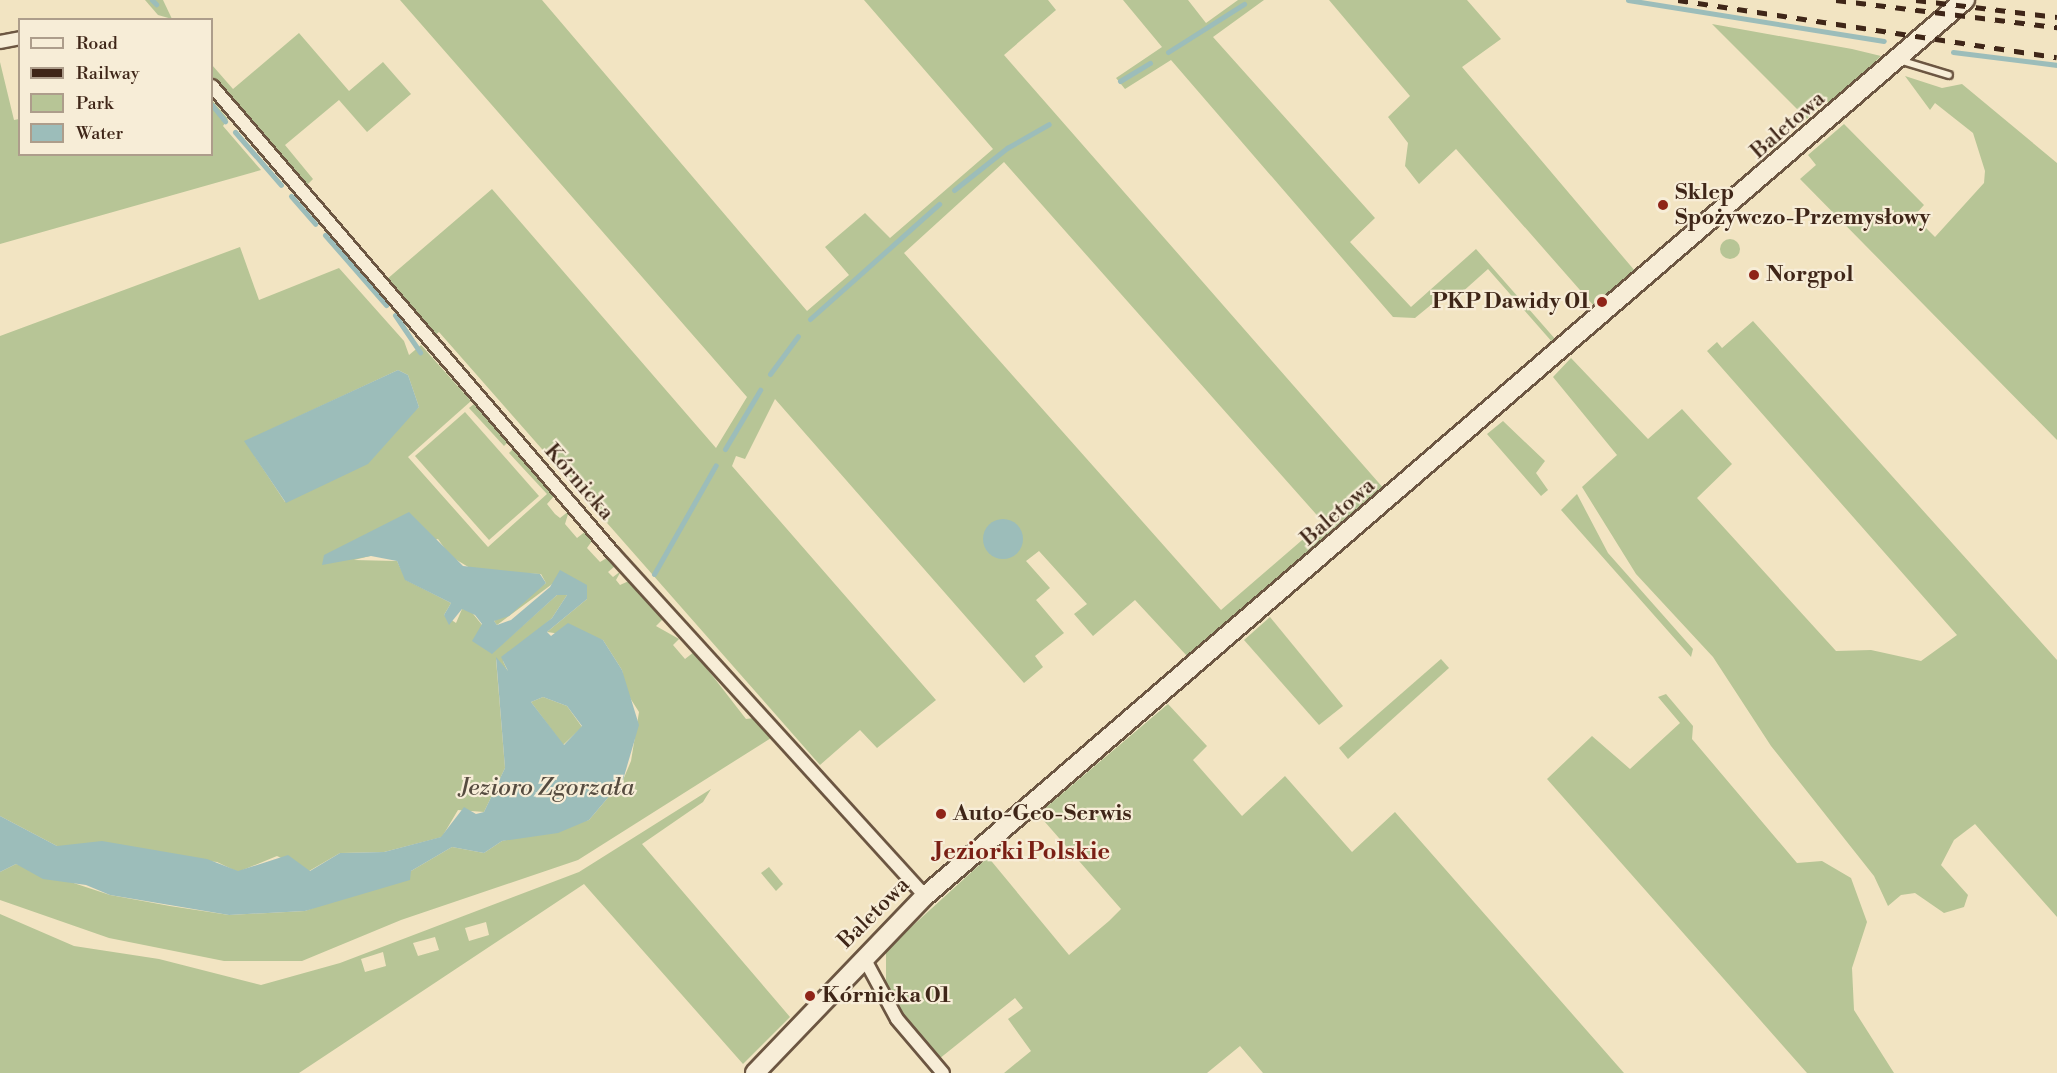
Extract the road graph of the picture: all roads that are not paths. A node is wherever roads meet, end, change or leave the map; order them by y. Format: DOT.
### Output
graph roads {
  1 [pos="1965,0"];
  2 [pos="18,38"];
  3 [pos="0,42"];
  4 [pos="1899,60"];
  5 [pos="1949,75"];
  6 [pos="213,87"];
  7 [pos="924,896"];
  8 [pos="864,958"];
  9 [pos="755,1073"];
  10 [pos="943,1073"];
  1 -- 4 [label="street, Baletowa"];
  2 -- 3 [label="street"];
  4 -- 5 [label="lane"];
  4 -- 7 [label="street, Baletowa"];
  6 -- 7 [label="street, Kórnicka"];
  7 -- 8 [label="street, Baletowa"];
  8 -- 9 [label="street, Baletowa"];
  8 -- 10 [label="street"];
}
